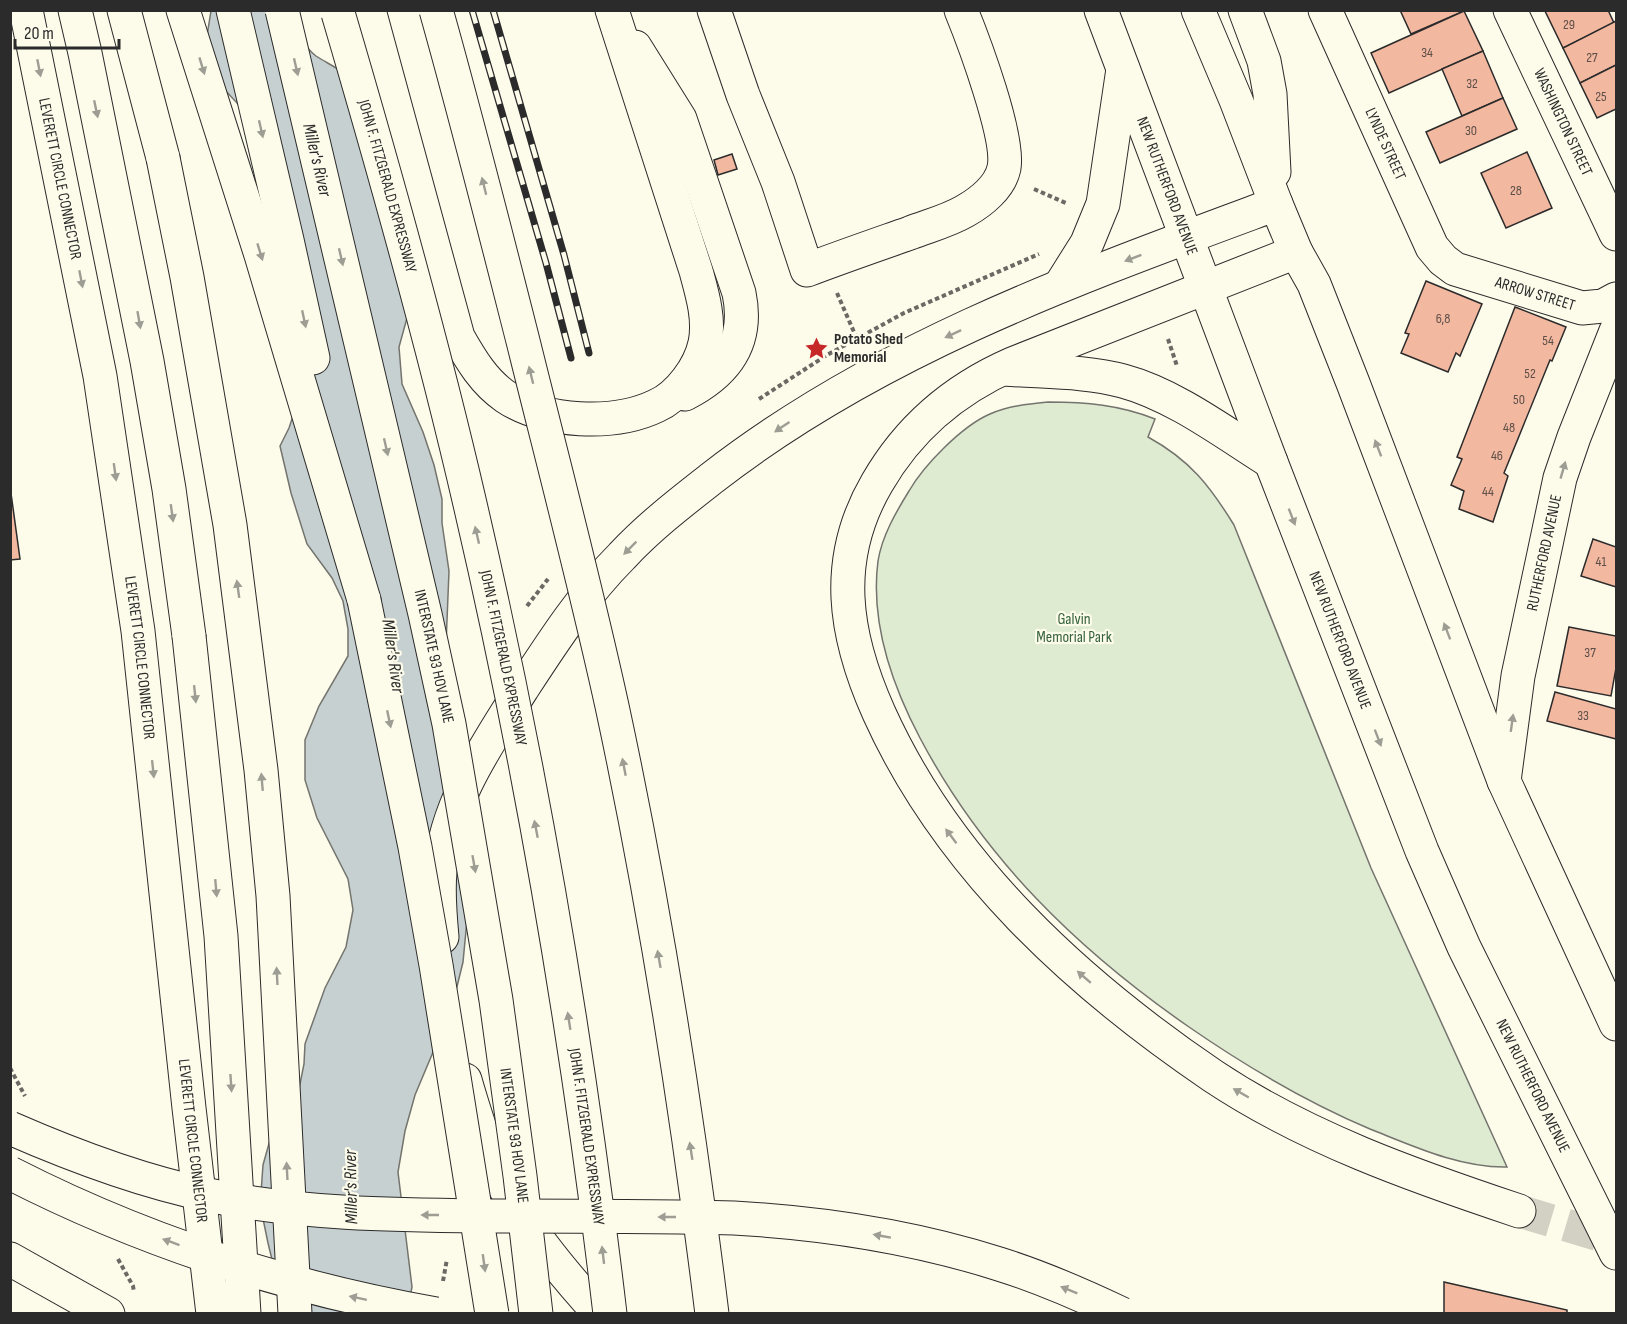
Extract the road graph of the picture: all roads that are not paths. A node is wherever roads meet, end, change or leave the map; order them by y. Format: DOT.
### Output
graph roads {
  1 [pos="26,10"];
  2 [pos="75,10"];
  3 [pos="124,10"];
  4 [pos="137,10"];
  5 [pos="183,10"];
  6 [pos="233,10"];
  7 [pos="282,10"];
  8 [pos="436,10"];
  9 [pos="714,10"];
  10 [pos="961,10"];
  11 [pos="1101,10"];
  12 [pos="1198,10"];
  13 [pos="1245,10"];
  14 [pos="1325,10"];
  15 [pos="1510,10"];
  16 [pos="345,11"];
  17 [pos="612,12"];
  18 [pos="1123,69"];
  19 [pos="163,158"];
  20 [pos="1276,204"];
  21 [pos="1617,234"];
  22 [pos="1187,237"];
  23 [pos="1296,252"];
  24 [pos="1455,269"];
  25 [pos="1060,286"];
  26 [pos="1206,288"];
  27 [pos="1617,299"];
  28 [pos="1617,331"];
  29 [pos="1000,369"];
  30 [pos="1271,462"];
  31 [pos="364,600"];
  32 [pos="1504,781"];
  33 [pos="1617,1024"];
  34 [pos="10,1128"];
  35 [pos="10,1173"];
  36 [pos="1519,1211"];
  37 [pos="1617,1252"];
  38 [pos="10,1259"];
  39 [pos="108,1314"];
  40 [pos="213,1314"];
  41 [pos="244,1314"];
  42 [pos="295,1314"];
  43 [pos="436,1314"];
  44 [pos="492,1314"];
  45 [pos="536,1314"];
  46 [pos="600,1314"];
  47 [pos="610,1314"];
  48 [pos="712,1314"];
  49 [pos="1122,1314"];
  1 -- 40 [label="main road, LEVERETT CIRCLE CONNECTOR, one-way, bridge"];
  2 -- 41 [label="main road, one-way, bridge"];
  3 -- 19 [label="main road"];
  4 -- 19 [label="main road"];
  5 -- 31 [label="main road, one-way"];
  6 -- 31 [label="main road, one-way"];
  7 -- 45 [label="main road, INTERSTATE 93 HOV LANE, one-way, bridge"];
  48 -- 8 [label="main road, one-way, bridge"];
  9 -- 10 [label="main road"];
  11 -- 18 [label="main road, NEW RUTHERFORD AVENUE"];
  12 -- 20 [label="main road"];
  13 -- 20 [label="main road"];
  14 -- 24 [label="main road, LYNDE STREET"];
  15 -- 21 [label="main road, WASHINGTON STREET"];
  16 -- 17 [label="main road"];
  47 -- 16 [label="main road, JOHN F. FITZGERALD EXPRESSWAY, one-way, bridge"];
  18 -- 22 [label="main road, NEW RUTHERFORD AVENUE"];
  18 -- 25 [label="main road"];
  42 -- 19 [label="main road, one-way, bridge"];
  20 -- 22 [label="main road"];
  20 -- 23 [label="main road"];
  22 -- 25 [label="main road, one-way"];
  22 -- 26 [label="main road, NEW RUTHERFORD AVENUE"];
  23 -- 26 [label="main road"];
  32 -- 23 [label="main road, one-way"];
  24 -- 27 [label="main road, ARROW STREET"];
  25 -- 46 [label="main road, one-way, bridge"];
  26 -- 29 [label="main road"];
  26 -- 30 [label="main road, NEW RUTHERFORD AVENUE"];
  32 -- 28 [label="main road, RUTHERFORD AVENUE, one-way"];
  29 -- 30 [label="main road"];
  36 -- 29 [label="main road, one-way"];
  30 -- 37 [label="main road, NEW RUTHERFORD AVENUE, one-way"];
  31 -- 44 [label="main road, one-way, bridge"];
  32 -- 33 [label="main road"];
  49 -- 34 [label="main road, one-way, bridge"];
  43 -- 35 [label="main road, one-way, bridge"];
  38 -- 39 [label="main road"];
}
